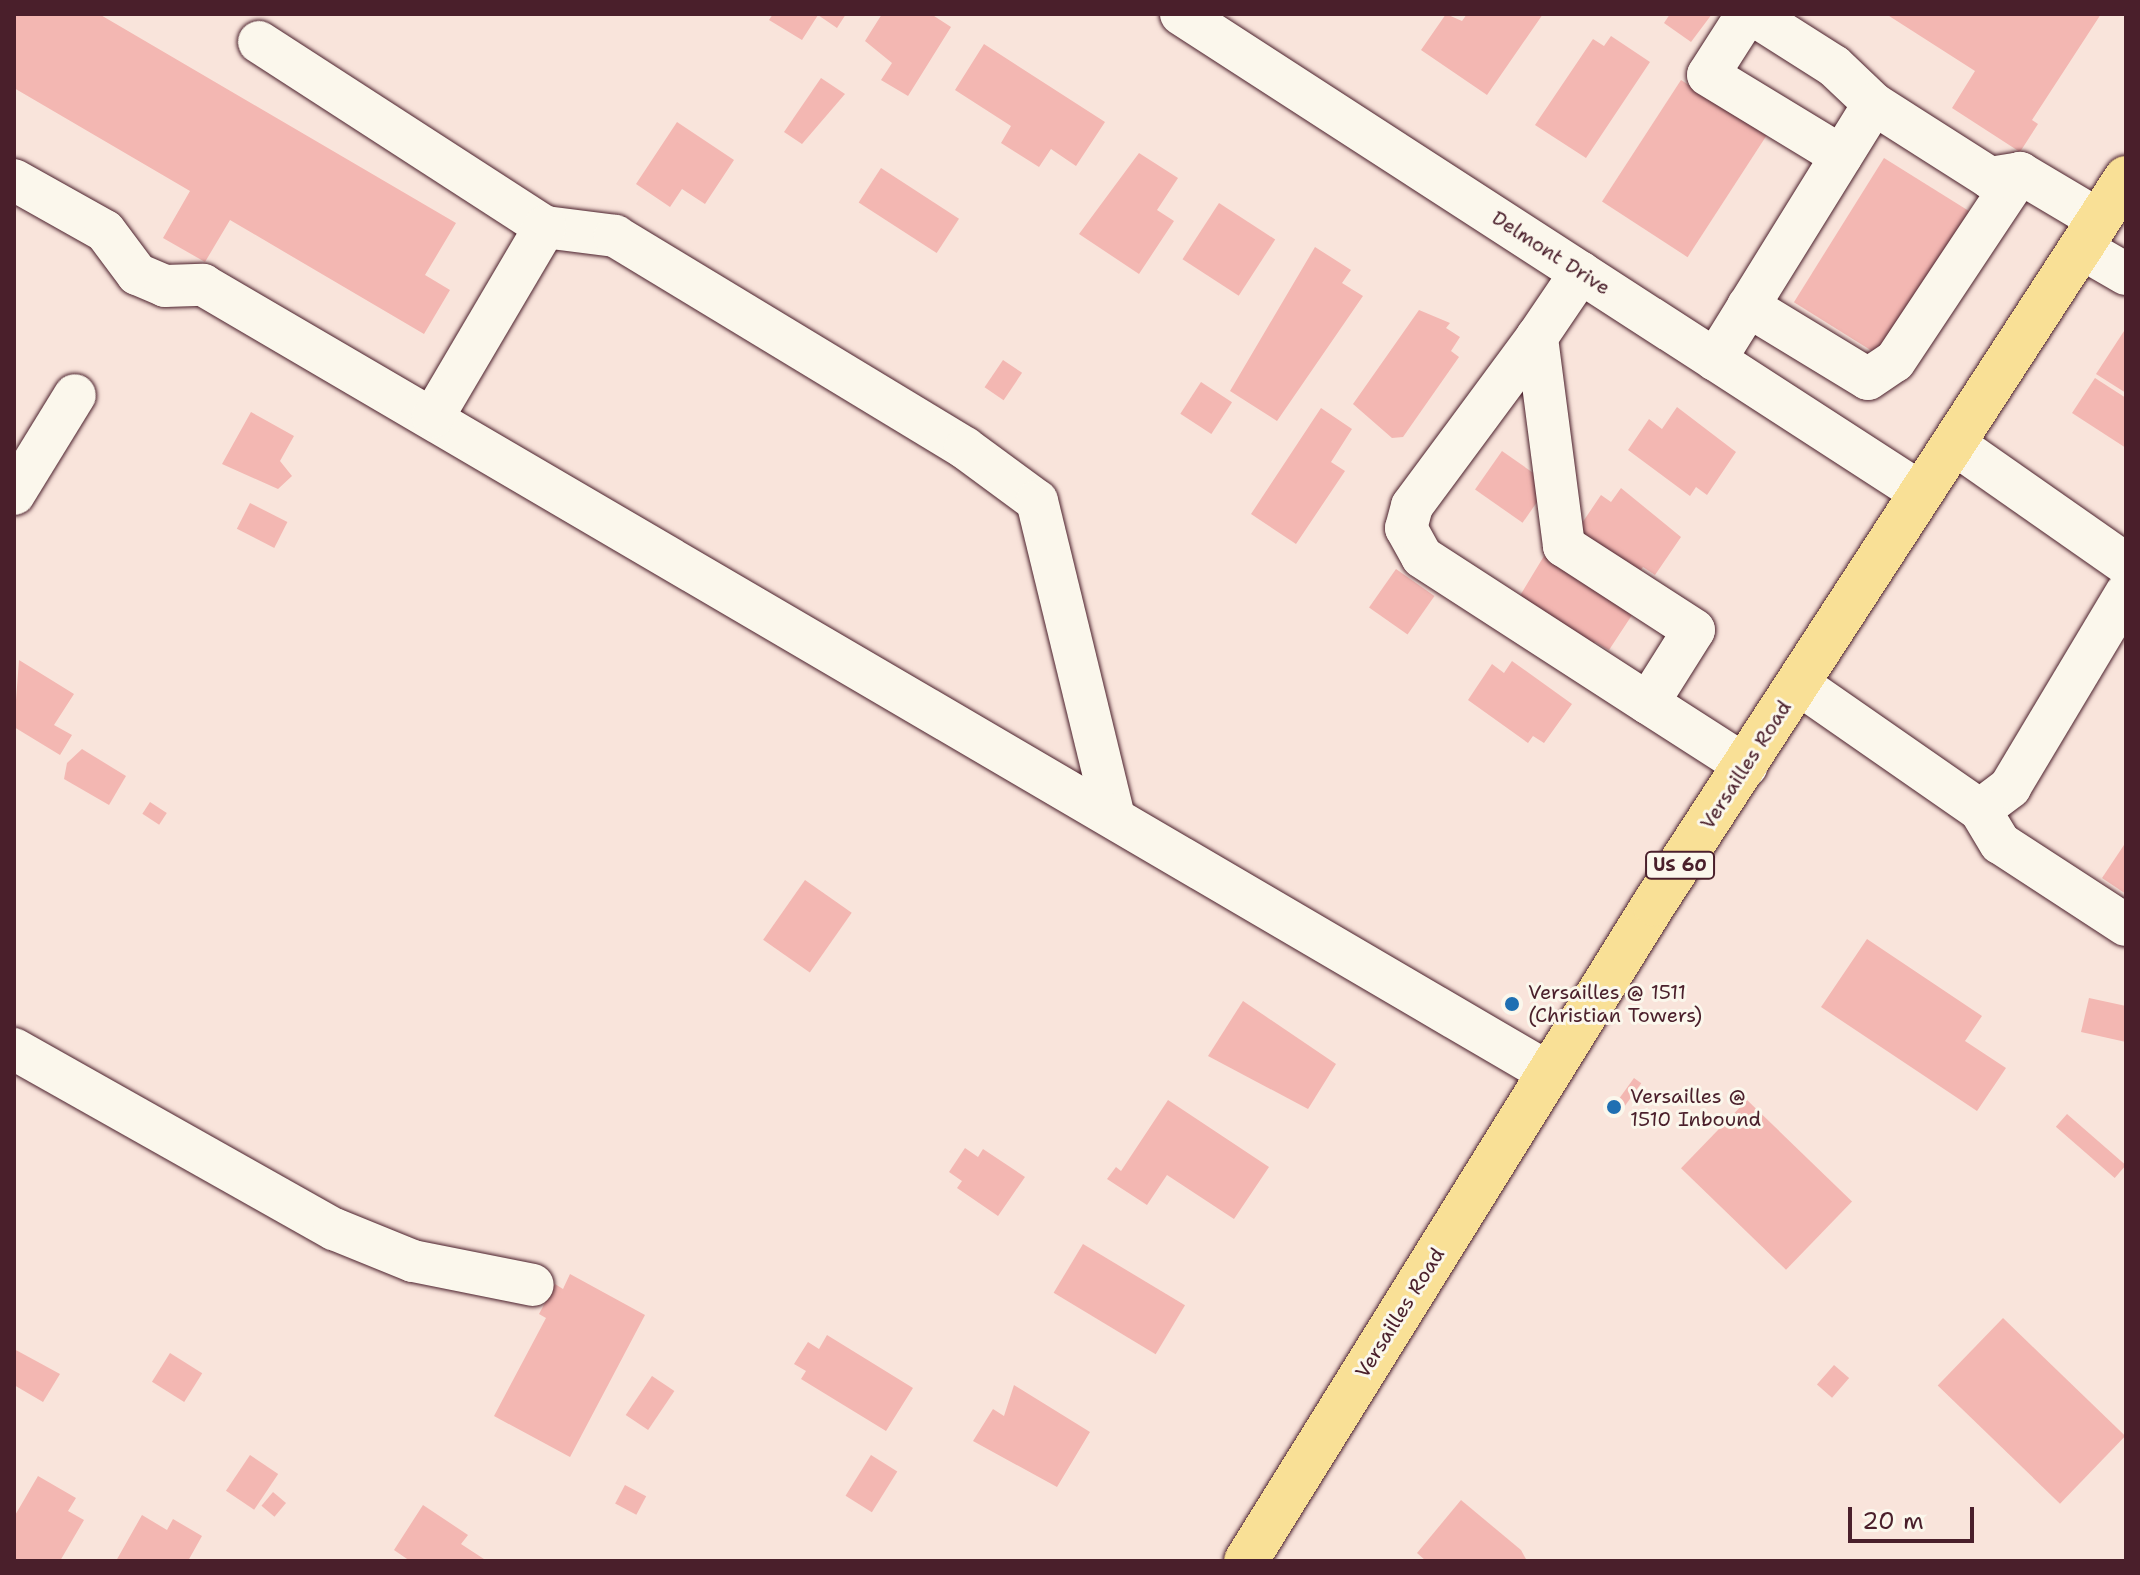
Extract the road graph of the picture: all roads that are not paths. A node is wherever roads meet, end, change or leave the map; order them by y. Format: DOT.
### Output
graph roads {
  1 [pos="1181,14"];
  2 [pos="1750,14"];
  3 [pos="259,42"];
  4 [pos="1874,104"];
  5 [pos="1841,156"];
  6 [pos="2020,173"];
  7 [pos="2126,178"];
  8 [pos="14,180"];
  9 [pos="545,227"];
  10 [pos="2090,234"];
  11 [pos="1581,272"];
  12 [pos="2126,274"];
  13 [pos="1748,306"];
  14 [pos="1537,337"];
  15 [pos="1715,360"];
  16 [pos="75,395"];
  17 [pos="433,417"];
  18 [pos="1953,443"];
  19 [pos="1921,493"];
  20 [pos="14,494"];
  21 [pos="2126,564"];
  22 [pos="2126,593"];
  23 [pos="1800,685"];
  24 [pos="1648,703"];
  25 [pos="1746,766"];
  26 [pos="1980,810"];
  27 [pos="1114,816"];
  28 [pos="2126,925"];
  29 [pos="14,1049"];
  30 [pos="1549,1073"];
  31 [pos="533,1285"];
  32 [pos="1246,1561"];
  1 -- 11 [label="street, Delmont Drive"];
  2 -- 4 [label="street"];
  2 -- 5 [label="street"];
  3 -- 9 [label="street"];
  4 -- 5 [label="street"];
  4 -- 6 [label="street"];
  5 -- 13 [label="street"];
  6 -- 10 [label="street"];
  6 -- 13 [label="street"];
  7 -- 10 [label="main road, Versailles Road / US 60"];
  8 -- 17 [label="street"];
  9 -- 17 [label="street"];
  9 -- 27 [label="street"];
  10 -- 12 [label="street"];
  10 -- 18 [label="main road, Versailles Road / US 60"];
  11 -- 14 [label="street"];
  11 -- 15 [label="street, Delmont Drive"];
  13 -- 15 [label="street"];
  14 -- 24 [label="street"];
  14 -- 24 [label="street"];
  15 -- 19 [label="street, Delmont Drive"];
  16 -- 20 [label="street"];
  17 -- 27 [label="street"];
  18 -- 19 [label="main road, Versailles Road / US 60"];
  18 -- 21 [label="street"];
  19 -- 23 [label="main road, Versailles Road / US 60"];
  22 -- 26 [label="street"];
  23 -- 25 [label="main road, Versailles Road / US 60"];
  23 -- 26 [label="street"];
  24 -- 25 [label="street"];
  25 -- 30 [label="main road, Versailles Road / US 60"];
  26 -- 28 [label="street"];
  27 -- 30 [label="street"];
  29 -- 31 [label="street"];
  30 -- 32 [label="main road, Versailles Road / US 60"];
}
